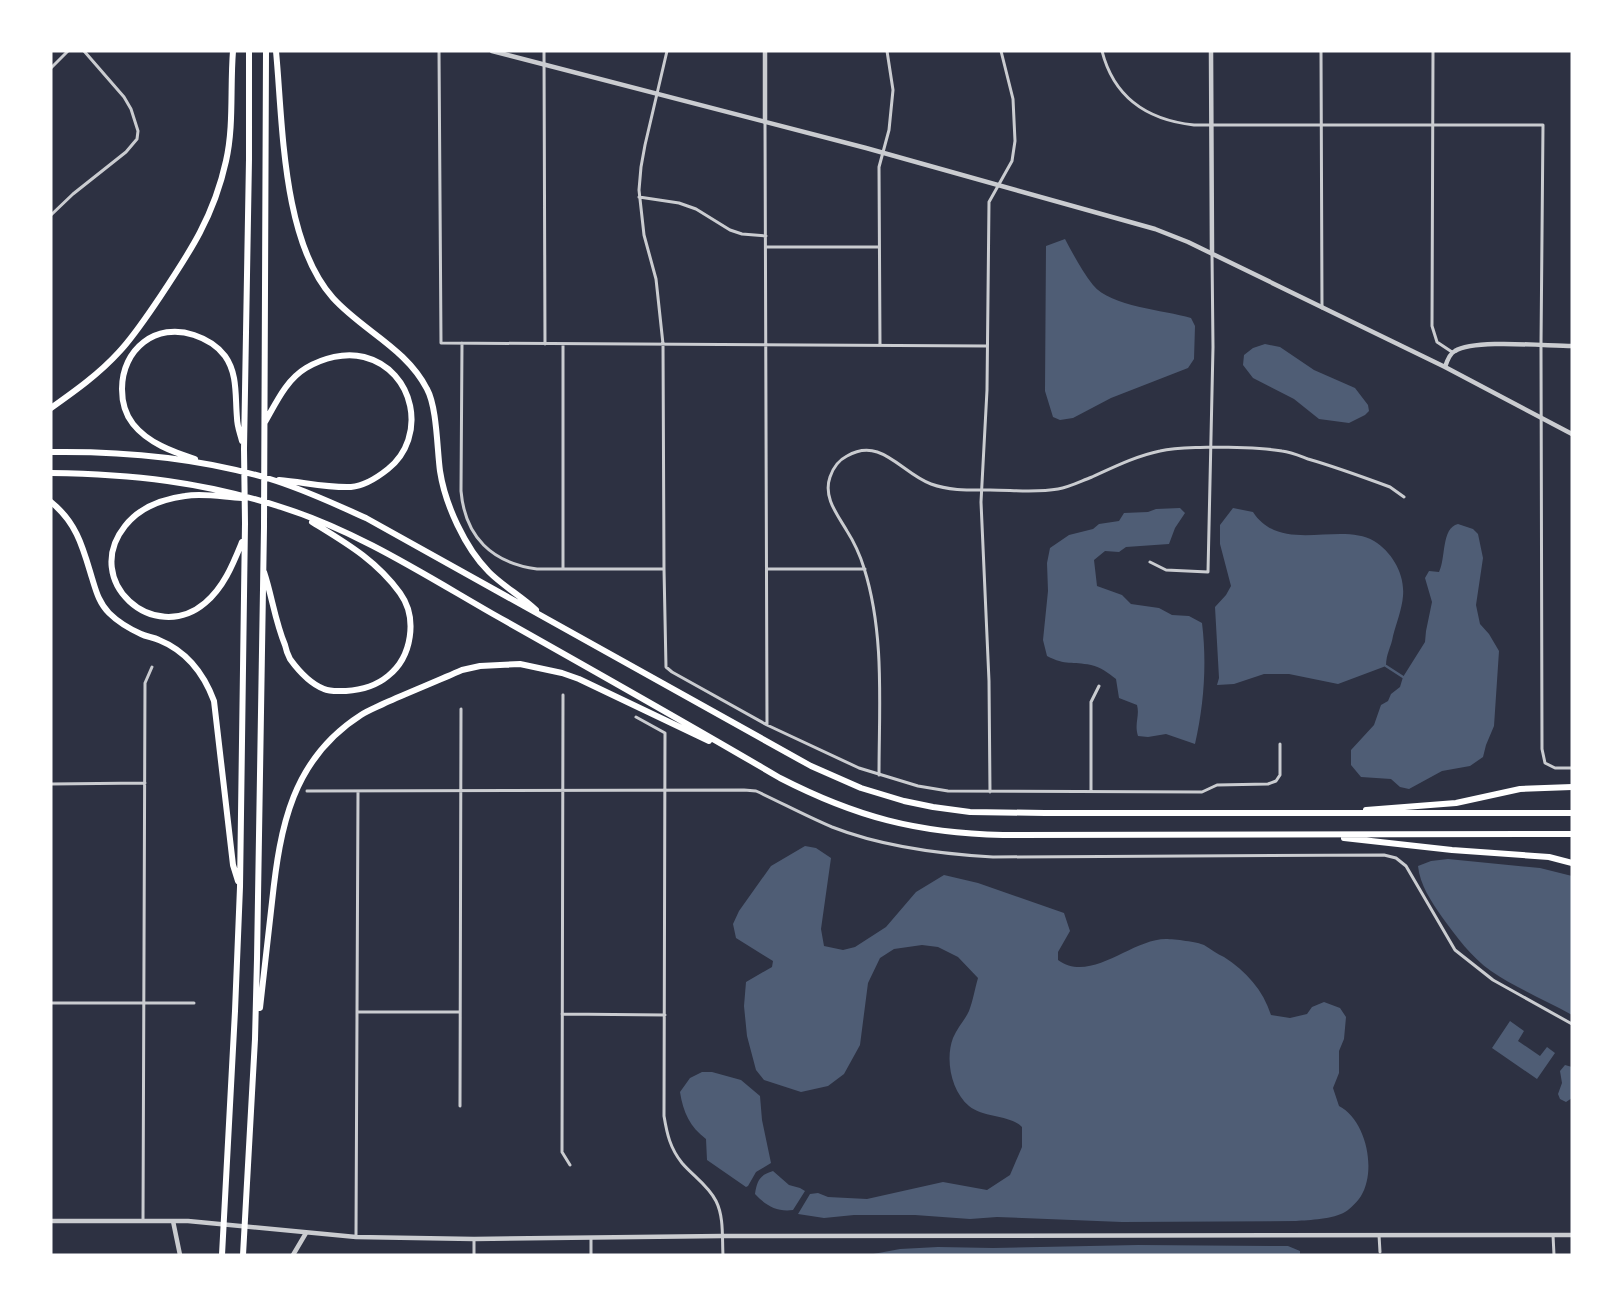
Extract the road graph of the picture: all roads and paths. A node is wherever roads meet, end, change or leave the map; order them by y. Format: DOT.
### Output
graph roads {
  1 [pos="68,51"];
  2 [pos="84,51"];
  3 [pos="233,51"];
  4 [pos="248,51"];
  5 [pos="266,51"];
  6 [pos="276,51"];
  7 [pos="439,51"];
  8 [pos="492,51"];
  9 [pos="544,51"];
  10 [pos="667,51"];
  11 [pos="766,51"];
  12 [pos="886,51"];
  13 [pos="1001,51"];
  14 [pos="1102,51"];
  15 [pos="1211,51"];
  16 [pos="1321,51"];
  17 [pos="1433,51"];
  18 [pos="544,65"];
  19 [pos="51,68"];
  20 [pos="657,94"];
  21 [pos="766,122"];
  22 [pos="1212,125"];
  23 [pos="1321,125"];
  24 [pos="1433,125"];
  25 [pos="883,153"];
  26 [pos="999,185"];
  27 [pos="639,197"];
  28 [pos="51,215"];
  29 [pos="766,236"];
  30 [pos="766,248"];
  31 [pos="879,248"];
  32 [pos="1212,254"];
  33 [pos="1322,308"];
  34 [pos="462,343"];
  35 [pos="546,344"];
  36 [pos="563,344"];
  37 [pos="663,344"];
  38 [pos="766,345"];
  39 [pos="880,345"];
  40 [pos="987,346"];
  41 [pos="1541,346"];
  42 [pos="1572,346"];
  43 [pos="1452,352"];
  44 [pos="1445,367"];
  45 [pos="51,408"];
  46 [pos="1541,419"];
  47 [pos="264,424"];
  48 [pos="1572,434"];
  49 [pos="1210,447"];
  50 [pos="244,449"];
  51 [pos="51,452"];
  52 [pos="220,467"];
  53 [pos="51,473"];
  54 [pos="270,479"];
  55 [pos="982,490"];
  56 [pos="1404,497"];
  57 [pos="256,500"];
  58 [pos="51,502"];
  59 [pos="296,512"];
  60 [pos="244,538"];
  61 [pos="1150,562"];
  62 [pos="262,566"];
  63 [pos="563,569"];
  64 [pos="664,569"];
  65 [pos="767,569"];
  66 [pos="864,569"];
  67 [pos="542,616"];
  68 [pos="152,667"];
  69 [pos="1099,686"];
  70 [pos="563,695"];
  71 [pos="461,709"];
  72 [pos="636,717"];
  73 [pos="767,725"];
  74 [pos="1280,744"];
  75 [pos="750,760"];
  76 [pos="1572,768"];
  77 [pos="879,776"];
  78 [pos="145,783"];
  79 [pos="51,784"];
  80 [pos="1572,787"];
  81 [pos="664,790"];
  82 [pos="307,791"];
  83 [pos="358,791"];
  84 [pos="460,791"];
  85 [pos="563,791"];
  86 [pos="1091,791"];
  87 [pos="990,792"];
  88 [pos="1572,813"];
  89 [pos="1313,814"];
  90 [pos="1310,834"];
  91 [pos="1572,834"];
  92 [pos="1572,863"];
  93 [pos="240,887"];
  94 [pos="144,1002"];
  95 [pos="51,1003"];
  96 [pos="194,1003"];
  97 [pos="357,1012"];
  98 [pos="460,1012"];
  99 [pos="562,1014"];
  100 [pos="665,1015"];
  101 [pos="1572,1024"];
  102 [pos="255,1039"];
  103 [pos="460,1106"];
  104 [pos="570,1165"];
  105 [pos="51,1221"];
  106 [pos="143,1221"];
  107 [pos="173,1221"];
  108 [pos="306,1234"];
  109 [pos="1553,1235"];
  110 [pos="1572,1235"];
  111 [pos="722,1236"];
  112 [pos="1380,1236"];
  113 [pos="356,1237"];
  114 [pos="591,1237"];
  115 [pos="474,1238"];
  116 [pos="1380,1252"];
  117 [pos="180,1255"];
  118 [pos="222,1255"];
  119 [pos="243,1255"];
  120 [pos="293,1255"];
  121 [pos="474,1255"];
  122 [pos="591,1255"];
  123 [pos="723,1255"];
  124 [pos="1554,1255"];
  1 -- 19 [label="street"];
  2 -- 28 [label="street"];
  3 -- 45 [label="highway"];
  4 -- 50 [label="highway"];
  5 -- 47 [label="highway"];
  6 -- 67 [label="highway"];
  7 -- 34 [label="street"];
  8 -- 18 [label="street"];
  9 -- 18 [label="street"];
  10 -- 20 [label="street"];
  11 -- 21 [label="street"];
  12 -- 25 [label="street"];
  13 -- 26 [label="street"];
  14 -- 22 [label="street"];
  15 -- 22 [label="street"];
  16 -- 23 [label="street"];
  17 -- 24 [label="street"];
  18 -- 20 [label="street"];
  18 -- 35 [label="street"];
  20 -- 21 [label="street"];
  20 -- 27 [label="street"];
  21 -- 25 [label="street"];
  21 -- 29 [label="street"];
  22 -- 23 [label="street"];
  22 -- 32 [label="street"];
  23 -- 24 [label="street"];
  23 -- 33 [label="street"];
  24 -- 41 [label="street"];
  24 -- 43 [label="street"];
  25 -- 26 [label="street"];
  25 -- 31 [label="street"];
  26 -- 32 [label="street"];
  26 -- 40 [label="street"];
  27 -- 29 [label="street"];
  27 -- 37 [label="street"];
  29 -- 30 [label="street"];
  30 -- 31 [label="street"];
  30 -- 38 [label="street"];
  31 -- 39 [label="street"];
  32 -- 33 [label="street"];
  32 -- 49 [label="street"];
  33 -- 44 [label="street"];
  34 -- 35 [label="street"];
  34 -- 63 [label="street"];
  35 -- 36 [label="street"];
  36 -- 37 [label="street"];
  36 -- 63 [label="street"];
  37 -- 38 [label="street"];
  37 -- 64 [label="street"];
  38 -- 39 [label="street"];
  38 -- 65 [label="street"];
  39 -- 40 [label="street"];
  40 -- 55 [label="street"];
  41 -- 42 [label="street"];
  41 -- 43 [label="street"];
  41 -- 46 [label="street"];
  43 -- 44 [label="street"];
  44 -- 46 [label="street"];
  46 -- 48 [label="street"];
  46 -- 76 [label="street"];
  47 -- 54 [label="highway"];
  47 -- 62 [label="highway"];
  49 -- 55 [label="street"];
  49 -- 56 [label="street"];
  49 -- 61 [label="street"];
  50 -- 52 [label="highway"];
  50 -- 60 [label="highway"];
  51 -- 52 [label="highway"];
  52 -- 54 [label="highway"];
  53 -- 57 [label="highway"];
  54 -- 67 [label="highway"];
  55 -- 66 [label="street"];
  55 -- 87 [label="street"];
  57 -- 59 [label="highway"];
  57 -- 60 [label="highway"];
  58 -- 93 [label="highway"];
  59 -- 62 [label="highway"];
  59 -- 75 [label="highway"];
  60 -- 93 [label="highway"];
  62 -- 102 [label="highway"];
  63 -- 64 [label="street"];
  64 -- 73 [label="street"];
  65 -- 66 [label="street"];
  65 -- 73 [label="street"];
  66 -- 77 [label="street"];
  67 -- 89 [label="highway"];
  68 -- 78 [label="street"];
  69 -- 86 [label="street"];
  70 -- 85 [label="street"];
  71 -- 84 [label="street"];
  72 -- 81 [label="street"];
  73 -- 77 [label="street"];
  74 -- 86 [label="street"];
  75 -- 90 [label="highway"];
  75 -- 102 [label="highway"];
  77 -- 87 [label="street"];
  78 -- 79 [label="street"];
  78 -- 94 [label="street"];
  80 -- 89 [label="highway"];
  81 -- 85 [label="street"];
  81 -- 100 [label="street"];
  81 -- 101 [label="street"];
  82 -- 83 [label="street"];
  83 -- 84 [label="street"];
  83 -- 97 [label="street"];
  84 -- 85 [label="street"];
  84 -- 98 [label="street"];
  85 -- 99 [label="street"];
  86 -- 87 [label="street"];
  88 -- 89 [label="highway"];
  90 -- 91 [label="highway"];
  90 -- 92 [label="highway"];
  93 -- 118 [label="highway"];
  94 -- 95 [label="street"];
  94 -- 96 [label="street"];
  94 -- 106 [label="street"];
  97 -- 98 [label="street"];
  97 -- 113 [label="street"];
  98 -- 103 [label="street"];
  99 -- 100 [label="street"];
  99 -- 104 [label="street"];
  100 -- 111 [label="street"];
  102 -- 119 [label="highway"];
  105 -- 106 [label="street"];
  106 -- 107 [label="street"];
  107 -- 108 [label="street"];
  107 -- 117 [label="street"];
  108 -- 113 [label="street"];
  108 -- 120 [label="street"];
  109 -- 110 [label="street"];
  109 -- 112 [label="street"];
  109 -- 124 [label="street"];
  111 -- 112 [label="street"];
  111 -- 114 [label="street"];
  111 -- 123 [label="street"];
  112 -- 116 [label="street"];
  113 -- 115 [label="street"];
  114 -- 115 [label="street"];
  114 -- 122 [label="street"];
  115 -- 121 [label="street"];
}
